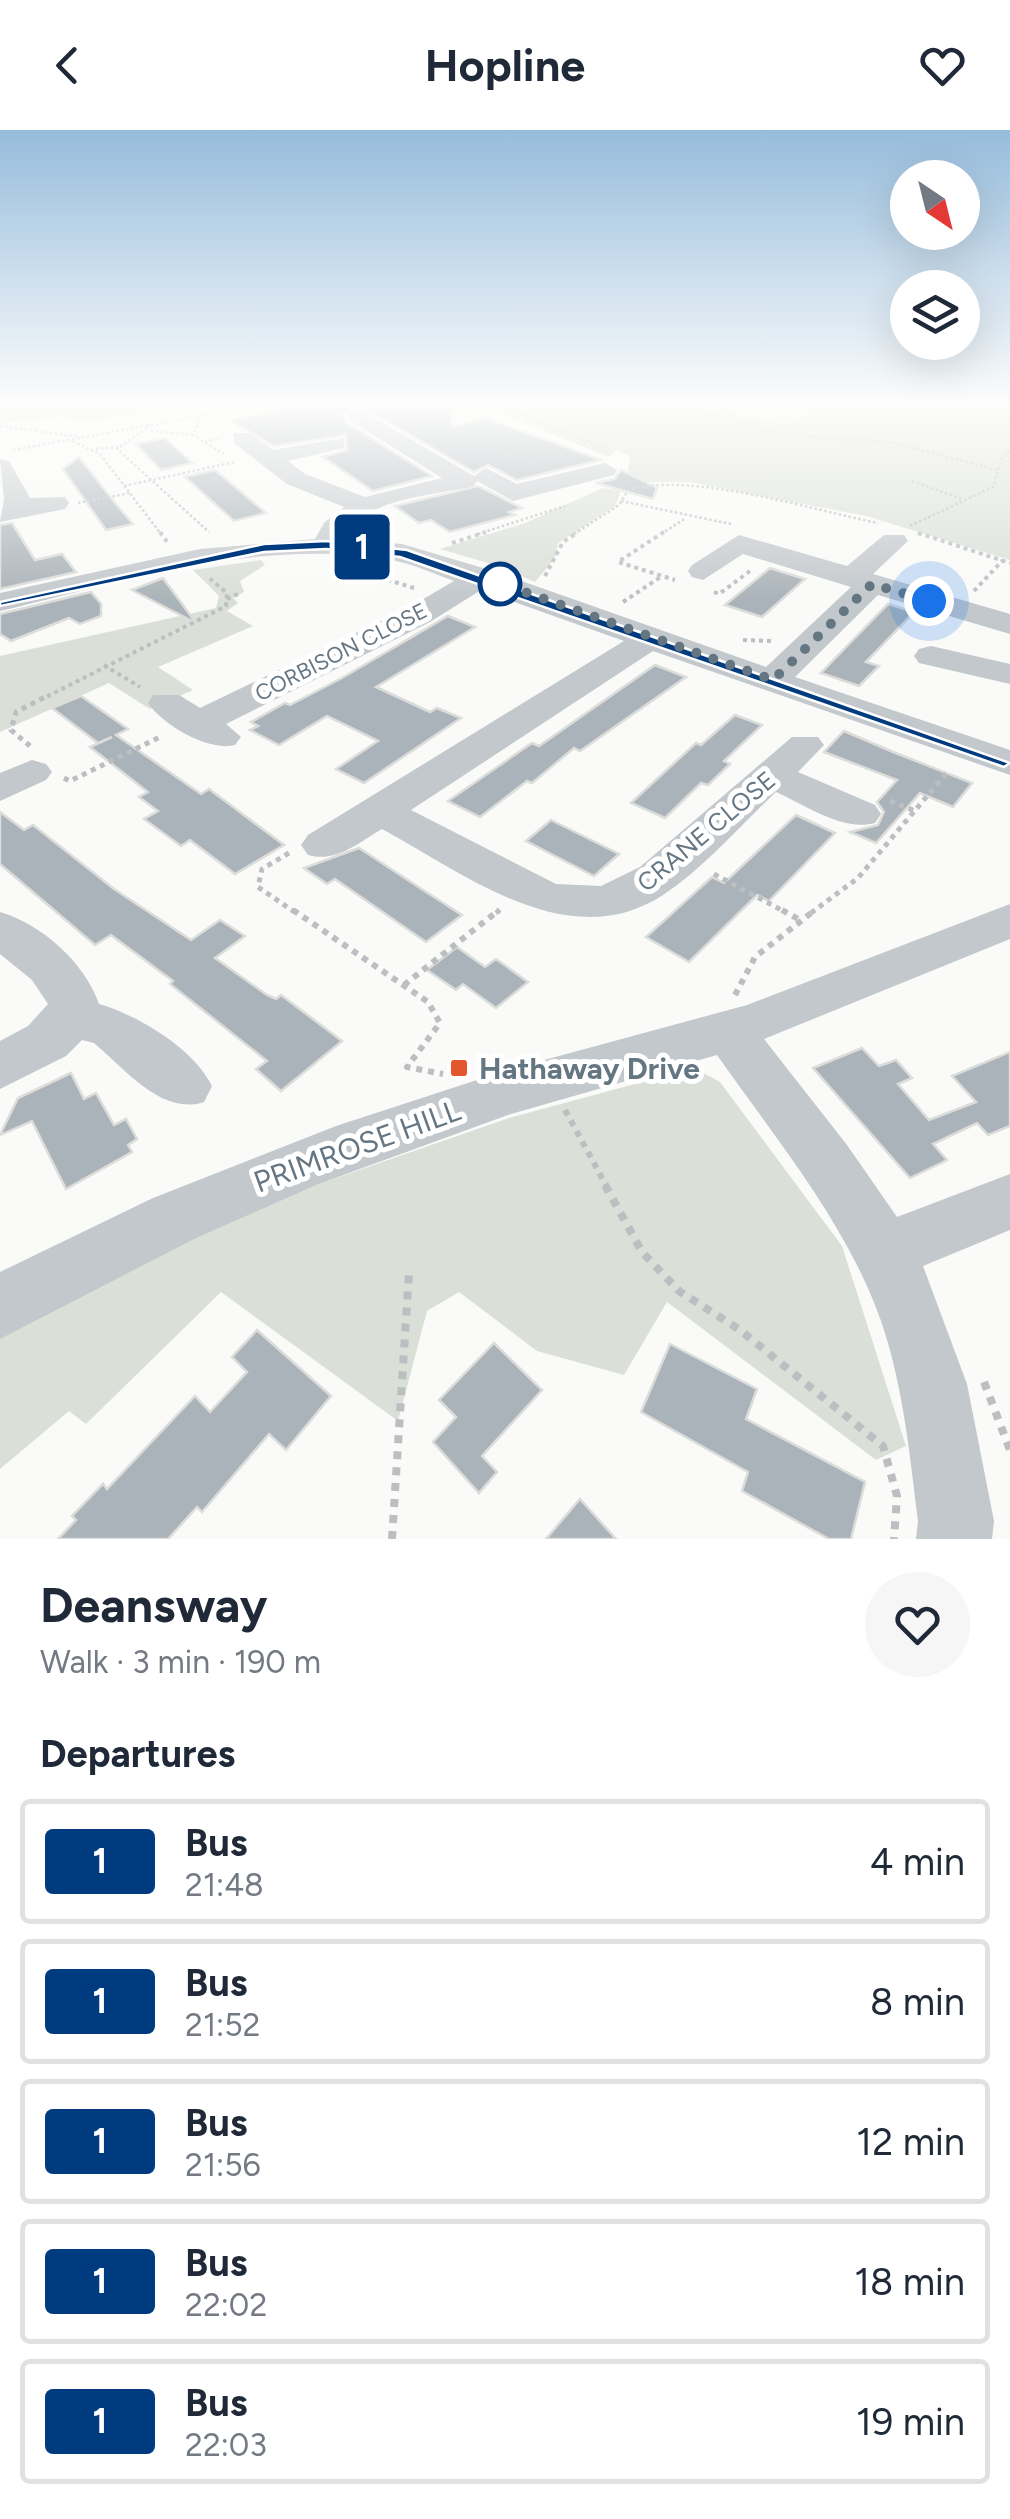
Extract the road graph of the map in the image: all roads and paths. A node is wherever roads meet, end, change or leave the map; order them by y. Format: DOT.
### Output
graph roads {
  1 [pos="998,470"];
  2 [pos="4,471"];
  3 [pos="111,471"];
  4 [pos="142,471"];
  5 [pos="182,471"];
  6 [pos="296,471"];
  7 [pos="468,471"];
  8 [pos="508,471"];
  9 [pos="578,471"];
  10 [pos="481,478"];
  11 [pos="152,480"];
  12 [pos="912,481"];
  13 [pos="124,486"];
  14 [pos="130,493"];
  15 [pos="578,499"];
  16 [pos="962,499"];
  17 [pos="67,503"];
  18 [pos="366,506"];
  19 [pos="10,507"];
  20 [pos="209,532"];
  21 [pos="898,532"];
  22 [pos="326,545"];
  23 [pos="178,555"];
  24 [pos="414,556"];
  25 [pos="1003,560"];
  26 [pos="1010,562"];
  27 [pos="197,568"];
  28 [pos="703,571"];
  29 [pos="662,576"];
  30 [pos="482,577"];
  31 [pos="862,581"];
  32 [pos="537,585"];
  33 [pos="240,593"];
  34 [pos="226,599"];
  35 [pos="0,602"];
  36 [pos="958,609"];
  37 [pos="610,610"];
  38 [pos="1005,623"];
  39 [pos="652,638"];
  40 [pos="736,640"];
  41 [pos="814,640"];
  42 [pos="931,656"];
  43 [pos="104,665"];
  44 [pos="967,666"];
  45 [pos="1010,674"];
  46 [pos="773,680"];
  47 [pos="165,719"];
  48 [pos="0,727"];
  49 [pos="10,727"];
  50 [pos="806,745"];
  51 [pos="956,761"];
  52 [pos="1010,763"];
  53 [pos="32,772"];
  54 [pos="773,776"];
  55 [pos="381,811"];
  56 [pos="915,811"];
  57 [pos="877,821"];
  58 [pos="308,847"];
  59 [pos="884,849"];
  60 [pos="738,886"];
  61 [pos="515,898"];
  62 [pos="800,920"];
  63 [pos="1010,920"];
  64 [pos="0,930"];
  65 [pos="404,985"];
  66 [pos="732,1014"];
  67 [pos="72,1018"];
  68 [pos="0,1067"];
  69 [pos="442,1074"];
  70 [pos="549,1081"];
  71 [pos="185,1086"];
  72 [pos="1010,1202"];
  73 [pos="882,1253"];
  74 [pos="408,1272"];
  75 [pos="0,1307"];
  76 [pos="392,1539"];
  77 [pos="894,1539"];
  78 [pos="954,1539"];
  1 -- 16 [label="path"];
  2 -- 19 [label="street"];
  3 -- 13 [label="path"];
  4 -- 11 [label="path"];
  5 -- 11 [label="path"];
  6 -- 18 [label="street"];
  7 -- 10 [label="street"];
  8 -- 10 [label="street"];
  9 -- 10 [label="street"];
  10 -- 18 [label="street"];
  11 -- 13 [label="path"];
  11 -- 20 [label="path"];
  12 -- 16 [label="path"];
  13 -- 14 [label="path"];
  14 -- 17 [label="path"];
  14 -- 23 [label="path"];
  15 -- 24 [label="path"];
  16 -- 21 [label="path"];
  17 -- 19 [label="street"];
  18 -- 22 [label="street"];
  21 -- 25 [label="path"];
  21 -- 31 [label="street"];
  21 -- 32 [label="path"];
  22 -- 24 [label="street"];
  22 -- 35 [label="street"];
  24 -- 30 [label="street"];
  25 -- 26 [label="path"];
  25 -- 36 [label="path"];
  27 -- 34 [label="path"];
  28 -- 31 [label="street"];
  29 -- 37 [label="path"];
  30 -- 39 [label="street"];
  30 -- 47 [label="street, CORBISON CLOSE"];
  31 -- 36 [label="street"];
  31 -- 41 [label="street"];
  33 -- 34 [label="path"];
  34 -- 43 [label="path"];
  36 -- 38 [label="street"];
  38 -- 44 [label="street"];
  39 -- 46 [label="street"];
  39 -- 55 [label="street"];
  40 -- 41 [label="path"];
  41 -- 46 [label="street"];
  42 -- 44 [label="street"];
  43 -- 47 [label="path"];
  43 -- 49 [label="path"];
  44 -- 45 [label="street"];
  46 -- 52 [label="street"];
  47 -- 53 [label="path"];
  48 -- 49 [label="path"];
  49 -- 53 [label="path"];
  50 -- 54 [label="street, CRANE CLOSE"];
  51 -- 56 [label="path"];
  54 -- 55 [label="street, CRANE CLOSE"];
  54 -- 57 [label="street"];
  55 -- 58 [label="street"];
  56 -- 57 [label="path"];
  56 -- 59 [label="path"];
  57 -- 59 [label="path"];
  58 -- 65 [label="path"];
  59 -- 62 [label="path"];
  60 -- 62 [label="path"];
  61 -- 65 [label="path"];
  62 -- 66 [label="path"];
  63 -- 66 [label="street, PRIMROSE HILL"];
  64 -- 67 [label="street"];
  65 -- 69 [label="path"];
  66 -- 70 [label="street, PRIMROSE HILL"];
  66 -- 73 [label="street"];
  67 -- 68 [label="street"];
  67 -- 71 [label="street"];
  70 -- 75 [label="street, PRIMROSE HILL"];
  70 -- 77 [label="path"];
  72 -- 73 [label="street"];
  73 -- 78 [label="street"];
  74 -- 76 [label="path"];
}
